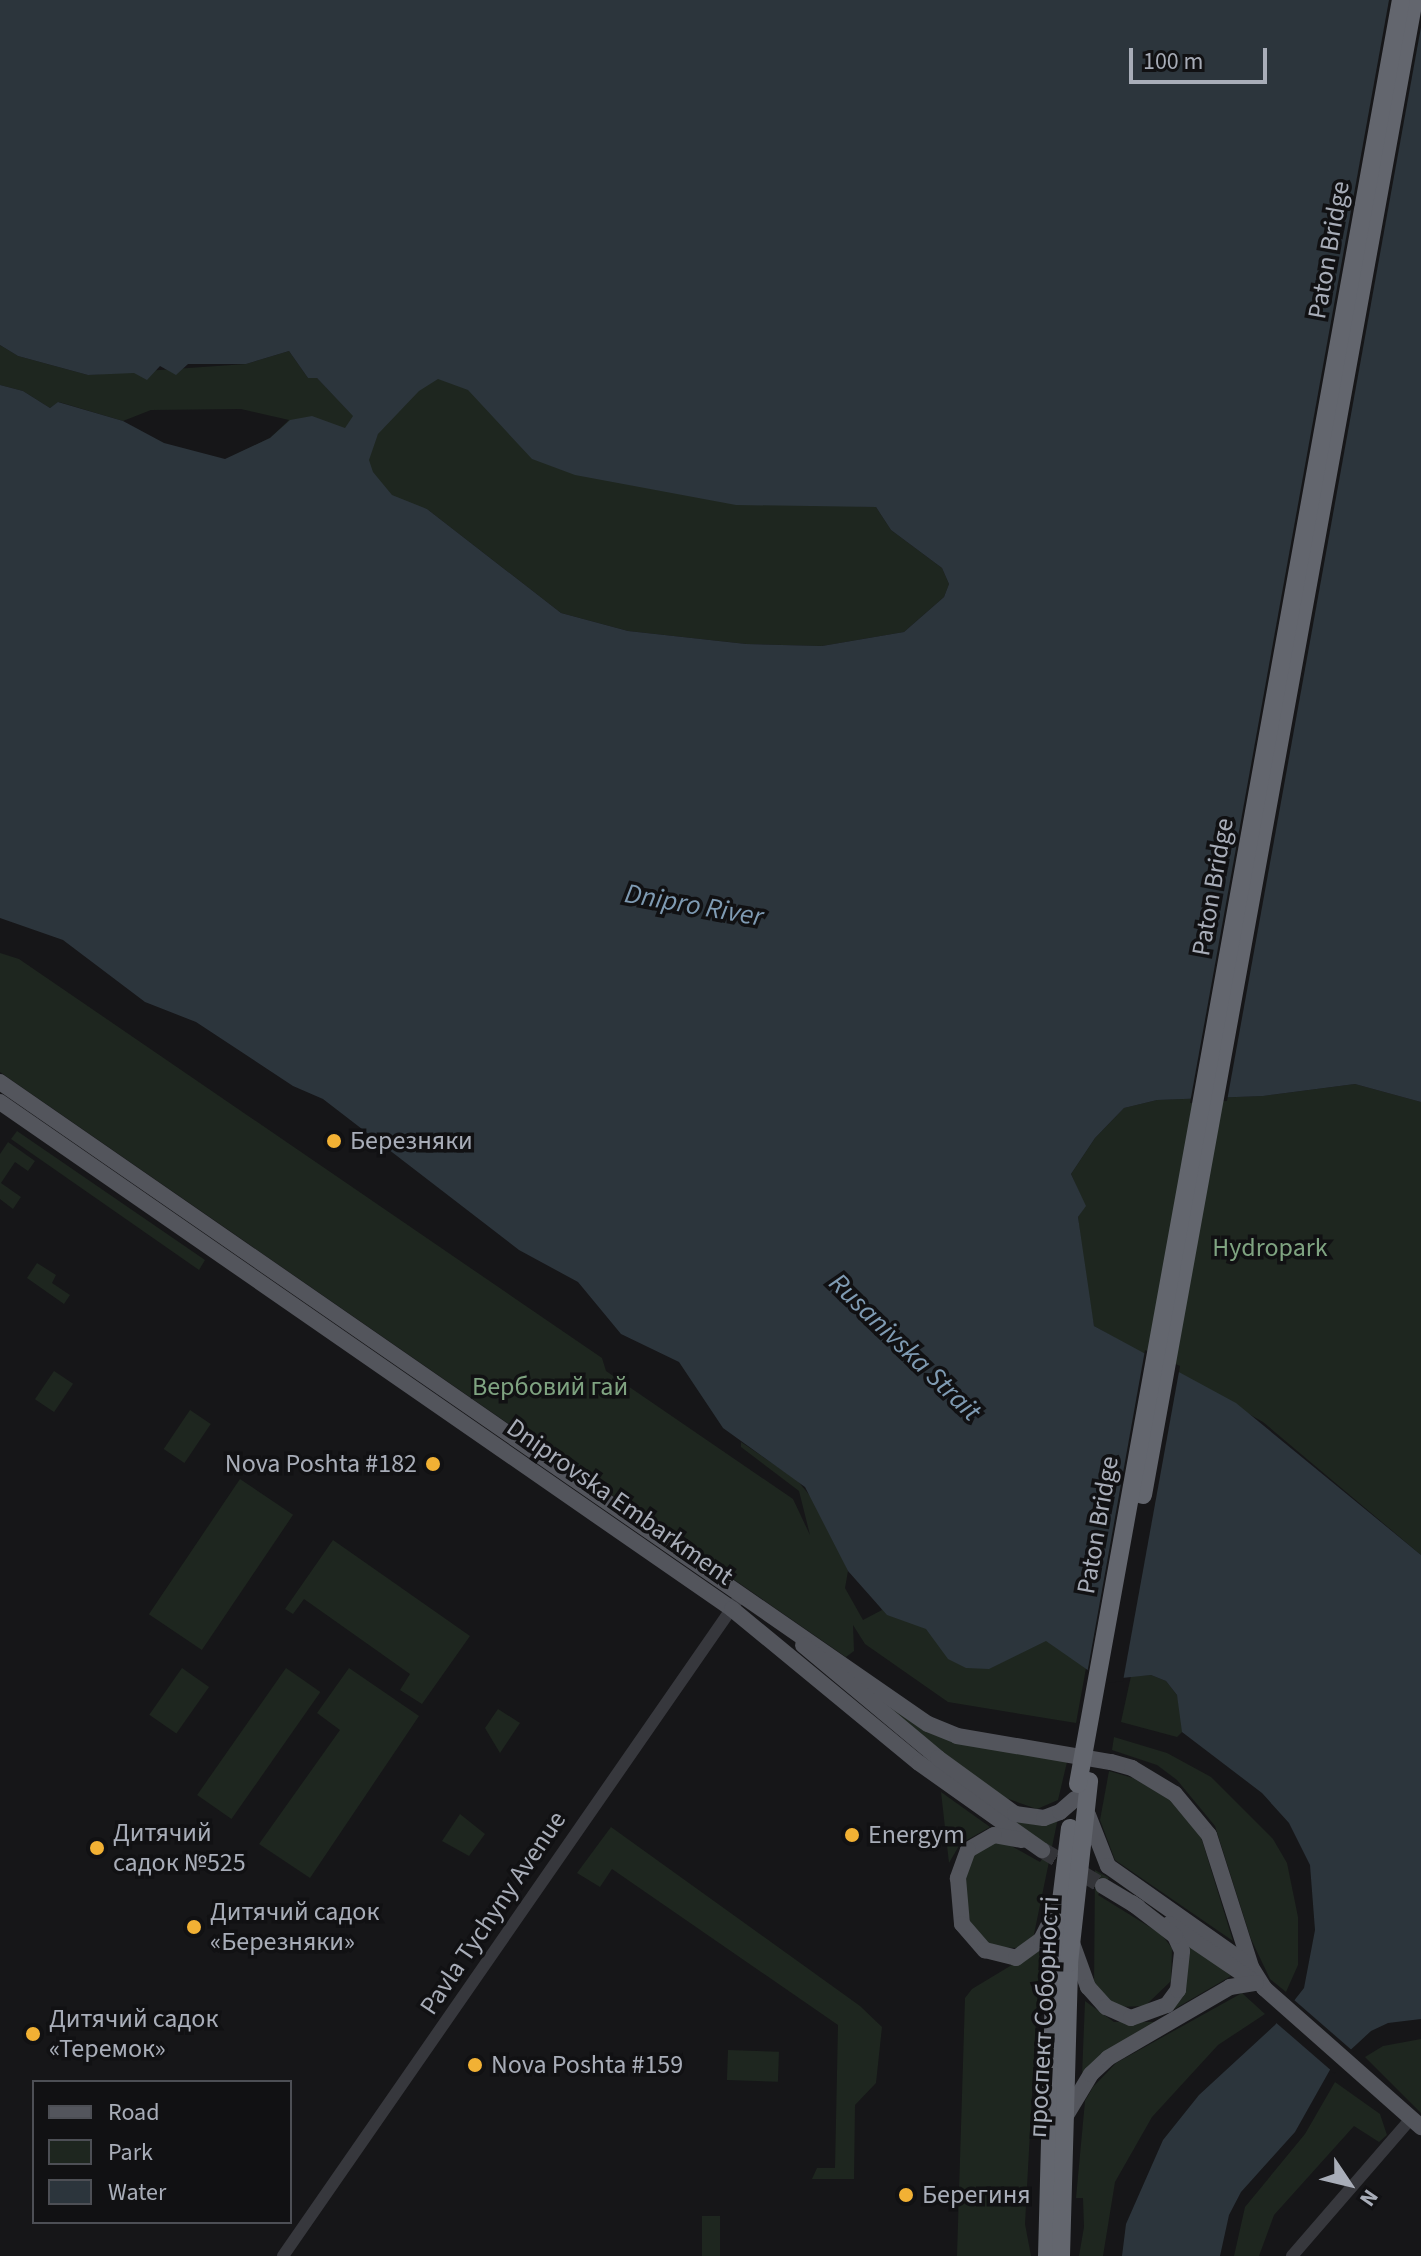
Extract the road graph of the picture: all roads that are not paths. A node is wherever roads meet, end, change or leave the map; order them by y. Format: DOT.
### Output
graph roads {
  1 [pos="1401,0"];
  2 [pos="1414,0"];
  3 [pos="3,1098"];
  4 [pos="736,1602"];
  5 [pos="777,1620"];
  6 [pos="1082,1791"];
  7 [pos="1103,1886"];
  8 [pos="1060,1899"];
  9 [pos="1132,1903"];
  10 [pos="1070,1937"];
  11 [pos="1260,1982"];
  12 [pos="1064,2119"];
  13 [pos="1416,2123"];
  14 [pos="283,2256"];
  15 [pos="1047,2256"];
  16 [pos="1061,2256"];
  17 [pos="1292,2256"];
  1 -- 6 [label="highway, Paton Bridge, bridge"];
  2 -- 6 [label="highway, Paton Bridge, bridge"];
  3 -- 4 [label="main road, Dniprovska Embarkment"];
  4 -- 5 [label="main road, Dniprovska Embarkment"];
  4 -- 8 [label="main road, Dniprovska Embarkment"];
  4 -- 14 [label="street, Pavla Tychyny Avenue"];
  5 -- 6 [label="main road, Dniprovska Embarkment"];
  5 -- 11 [label="main road, Dniprovska Embarkment"];
  6 -- 8 [label="highway, проспект Соборності"];
  6 -- 10 [label="highway, проспект Соборності"];
  6 -- 11 [label="main road"];
  7 -- 9 [label="main road"];
  8 -- 15 [label="highway, проспект Соборності"];
  9 -- 10 [label="main road"];
  9 -- 11 [label="main road"];
  10 -- 12 [label="highway, проспект Соборності"];
  11 -- 12 [label="main road"];
  11 -- 13 [label="main road"];
  12 -- 16 [label="highway, проспект Соборності"];
  13 -- 17 [label="street"];
}
